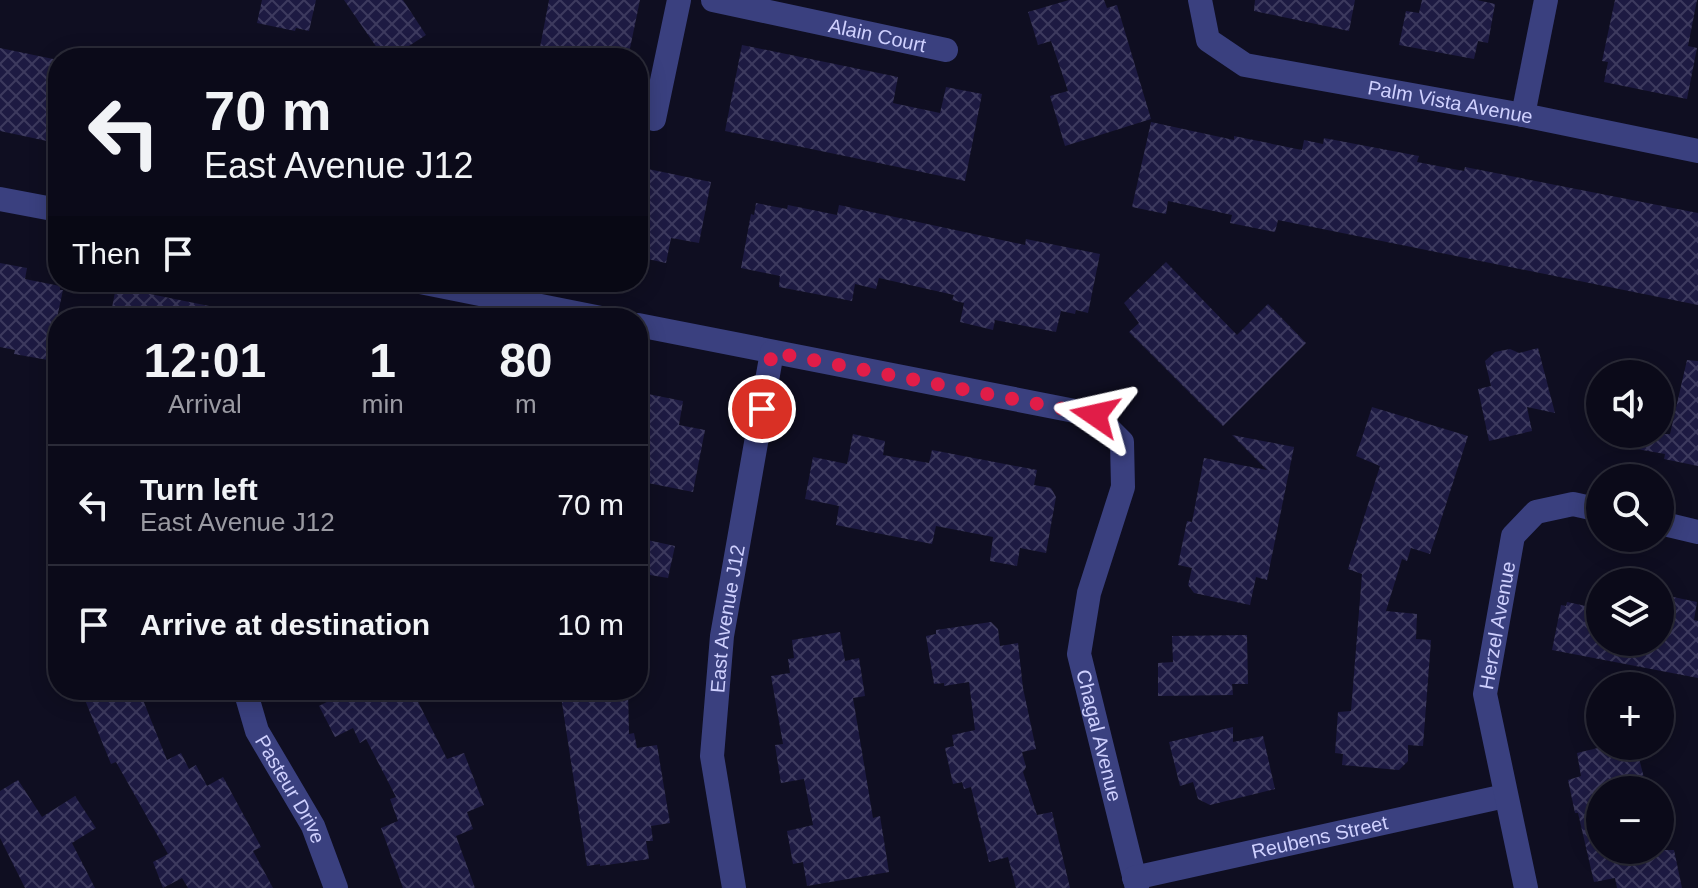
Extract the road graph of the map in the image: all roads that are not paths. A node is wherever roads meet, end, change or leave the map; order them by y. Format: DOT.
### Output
graph roads {
  1 [pos="679,0"];
  2 [pos="713,0"];
  3 [pos="1200,0"];
  4 [pos="1546,0"];
  5 [pos="946,50"];
  6 [pos="1523,115"];
  7 [pos="654,119"];
  8 [pos="1698,151"];
  9 [pos="0,199"];
  10 [pos="48,208"];
  11 [pos="470,292"];
  12 [pos="551,308"];
  13 [pos="648,327"];
  14 [pos="772,352"];
  15 [pos="1586,507"];
  16 [pos="1674,526"];
  17 [pos="1698,532"];
  18 [pos="248,700"];
  19 [pos="1505,796"];
  20 [pos="1135,883"];
  21 [pos="336,888"];
  22 [pos="734,888"];
  23 [pos="1526,888"];
  1 -- 7 [label="street"];
  2 -- 5 [label="street, Alain Court"];
  3 -- 6 [label="street, Palm Vista Avenue"];
  4 -- 6 [label="street"];
  6 -- 8 [label="street, Palm Vista Avenue"];
  9 -- 10 [label="street"];
  11 -- 12 [label="street"];
  13 -- 14 [label="street"];
  14 -- 20 [label="street, Chagal Avenue"];
  14 -- 22 [label="street, East Avenue J12"];
  15 -- 19 [label="street, Herzel Avenue"];
  16 -- 17 [label="street"];
  18 -- 21 [label="street, Pasteur Drive"];
  19 -- 20 [label="street, Reubens Street"];
  19 -- 23 [label="street, Herzel Avenue"];
}
